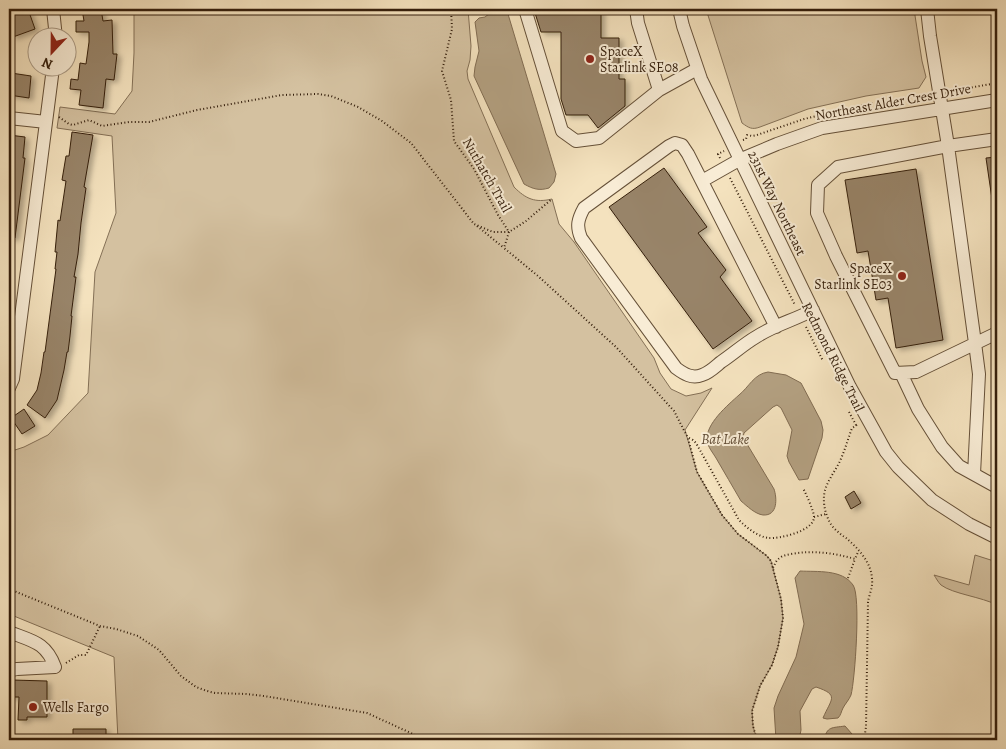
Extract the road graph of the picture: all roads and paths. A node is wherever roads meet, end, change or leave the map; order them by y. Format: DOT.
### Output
graph roads {
  1 [pos="53,9"];
  2 [pos="451,9"];
  3 [pos="525,9"];
  4 [pos="636,9"];
  5 [pos="679,9"];
  6 [pos="927,9"];
  7 [pos="55,28"];
  8 [pos="697,68"];
  9 [pos="52,78"];
  10 [pos="997,83"];
  11 [pos="659,90"];
  12 [pos="940,93"];
  13 [pos="997,100"];
  14 [pos="942,108"];
  15 [pos="9,118"];
  16 [pos="46,122"];
  17 [pos="747,135"];
  18 [pos="997,139"];
  19 [pos="948,146"];
  20 [pos="718,154"];
  21 [pos="739,160"];
  22 [pos="724,168"];
  23 [pos="702,181"];
  24 [pos="552,199"];
  25 [pos="474,224"];
  26 [pos="509,232"];
  27 [pos="504,248"];
  28 [pos="813,310"];
  29 [pos="801,317"];
  30 [pos="776,328"];
  31 [pos="997,333"];
  32 [pos="976,343"];
  33 [pos="823,360"];
  34 [pos="901,373"];
  35 [pos="9,388"];
  36 [pos="849,411"];
  37 [pos="688,438"];
  38 [pos="974,474"];
  39 [pos="997,487"];
  40 [pos="803,488"];
  41 [pos="826,514"];
  42 [pos="814,517"];
  43 [pos="997,538"];
  44 [pos="859,551"];
  45 [pos="855,560"];
  46 [pos="773,568"];
  47 [pos="848,578"];
  48 [pos="9,590"];
  49 [pos="100,626"];
  50 [pos="9,632"];
  51 [pos="58,666"];
  52 [pos="9,673"];
  53 [pos="426,740"];
  54 [pos="757,740"];
  55 [pos="864,740"];
  1 -- 7 [label="street"];
  2 -- 26 [label="path, Nuthatch Trail"];
  3 -- 11 [label="street"];
  4 -- 11 [label="street"];
  5 -- 8 [label="street, 231st Way Northeast"];
  6 -- 12 [label="street"];
  8 -- 11 [label="street"];
  8 -- 21 [label="street, 231st Way Northeast"];
  9 -- 16 [label="street"];
  10 -- 12 [label="path"];
  12 -- 14 [label="street"];
  12 -- 17 [label="path"];
  13 -- 14 [label="street, Northeast Alder Crest Drive"];
  14 -- 19 [label="street"];
  14 -- 21 [label="street, Northeast Alder Crest Drive"];
  15 -- 16 [label="street"];
  16 -- 25 [label="path"];
  16 -- 35 [label="street"];
  18 -- 19 [label="street"];
  19 -- 32 [label="street"];
  19 -- 34 [label="street"];
  20 -- 22 [label="path, Redmond Ridge Trail"];
  21 -- 22 [label="street, Northeast Alder Crest Drive"];
  21 -- 28 [label="street, 231st Way Northeast"];
  22 -- 23 [label="street, Northeast Alder Crest Drive"];
  22 -- 29 [label="path, Redmond Ridge Trail"];
  23 -- 30 [label="street"];
  23 -- 30 [label="street"];
  24 -- 26 [label="path"];
  25 -- 26 [label="path"];
  25 -- 27 [label="path"];
  26 -- 27 [label="path"];
  27 -- 37 [label="path"];
  28 -- 29 [label="street"];
  28 -- 43 [label="street, 231st Way Northeast"];
  29 -- 30 [label="street"];
  29 -- 33 [label="path, Redmond Ridge Trail"];
  31 -- 32 [label="street"];
  32 -- 34 [label="street"];
  32 -- 38 [label="street"];
  34 -- 38 [label="street"];
  36 -- 41 [label="path, Redmond Ridge Trail"];
  37 -- 42 [label="path"];
  37 -- 46 [label="path"];
  38 -- 39 [label="street"];
  40 -- 42 [label="path"];
  41 -- 42 [label="path"];
  41 -- 44 [label="path"];
  44 -- 45 [label="path"];
  44 -- 55 [label="path"];
  45 -- 46 [label="path"];
  45 -- 47 [label="path"];
  46 -- 54 [label="path"];
  48 -- 49 [label="path"];
  49 -- 51 [label="path"];
  49 -- 53 [label="path"];
  50 -- 51 [label="street"];
  51 -- 52 [label="street"];
}
